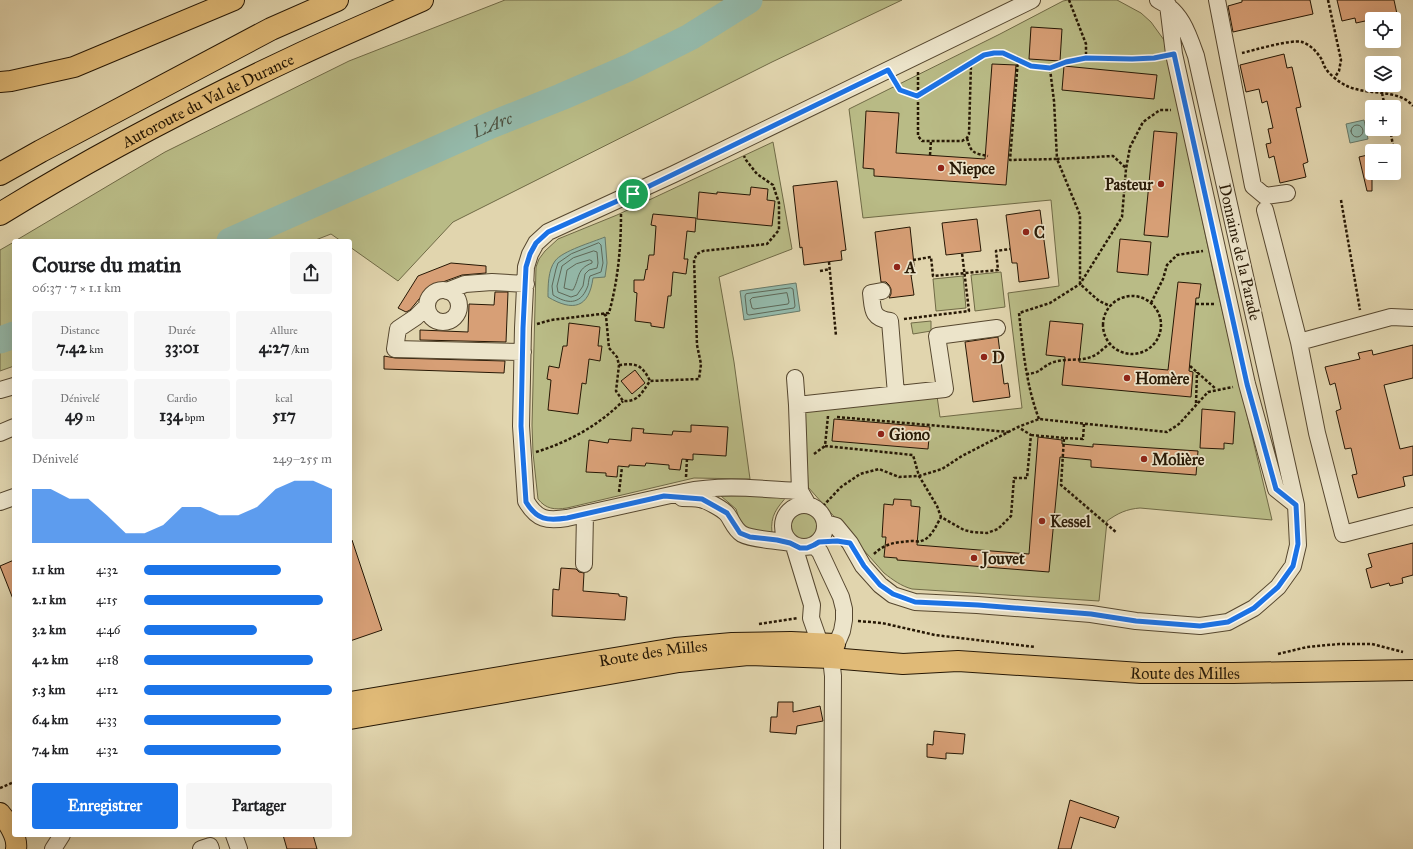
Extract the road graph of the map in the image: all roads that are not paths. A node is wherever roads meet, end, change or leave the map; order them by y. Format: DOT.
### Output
graph roads {
  1 [pos="234,0"];
  2 [pos="337,0"];
  3 [pos="422,0"];
  4 [pos="1032,0"];
  5 [pos="1217,0"];
  6 [pos="1163,3"];
  7 [pos="0,82"];
  8 [pos="0,174"];
  9 [pos="1287,193"];
  10 [pos="1265,210"];
  11 [pos="0,214"];
  12 [pos="526,284"];
  13 [pos="447,291"];
  14 [pos="882,291"];
  15 [pos="427,306"];
  16 [pos="1413,318"];
  17 [pos="997,328"];
  18 [pos="1299,342"];
  19 [pos="523,352"];
  20 [pos="795,378"];
  21 [pos="12,387"];
  22 [pos="0,390"];
  23 [pos="896,394"];
  24 [pos="797,405"];
  25 [pos="12,428"];
  26 [pos="0,433"];
  27 [pos="800,491"];
  28 [pos="664,496"];
  29 [pos="12,498"];
  30 [pos="0,502"];
  31 [pos="1296,505"];
  32 [pos="817,513"];
  33 [pos="585,514"];
  34 [pos="1413,516"];
  35 [pos="816,543"];
  36 [pos="850,543"];
  37 [pos="792,544"];
  38 [pos="584,564"];
  39 [pos="830,649"];
  40 [pos="1409,661"];
  41 [pos="352,702"];
  42 [pos="352,719"];
  43 [pos="12,803"];
  44 [pos="0,805"];
  45 [pos="0,813"];
  46 [pos="12,831"];
  47 [pos="61,837"];
  48 [pos="235,837"];
  49 [pos="53,849"];
  50 [pos="201,849"];
  51 [pos="211,849"];
  52 [pos="239,849"];
  53 [pos="832,849"];
  1 -- 7 [label="main road"];
  2 -- 8 [label="highway, Autoroute du Val de Durance"];
  3 -- 11 [label="highway, Autoroute du Val de Durance"];
  4 -- 12 [label="street"];
  5 -- 9 [label="street"];
  6 -- 31 [label="street, Domaine de la Parade"];
  6 -- 31 [label="street, Domaine de la Parade"];
  10 -- 18 [label="street"];
  12 -- 13 [label="street"];
  12 -- 19 [label="street"];
  13 -- 15 [label="street"];
  13 -- 15 [label="street"];
  14 -- 23 [label="street"];
  15 -- 19 [label="street"];
  16 -- 18 [label="street"];
  17 -- 23 [label="street"];
  18 -- 34 [label="street"];
  19 -- 33 [label="street"];
  20 -- 24 [label="street"];
  21 -- 22 [label="street"];
  23 -- 24 [label="street"];
  24 -- 27 [label="street"];
  25 -- 26 [label="street"];
  27 -- 28 [label="street"];
  27 -- 32 [label="street, Domaine de la Parade"];
  28 -- 33 [label="street"];
  28 -- 37 [label="street"];
  29 -- 30 [label="street"];
  31 -- 36 [label="street, Domaine de la Parade"];
  32 -- 35 [label="street"];
  32 -- 36 [label="street, Domaine de la Parade"];
  32 -- 37 [label="street"];
  33 -- 38 [label="street"];
  35 -- 36 [label="street"];
  35 -- 37 [label="street"];
  35 -- 39 [label="street"];
  37 -- 39 [label="street"];
  39 -- 40 [label="main road, Route des Milles"];
  39 -- 41 [label="main road, Route des Milles"];
  39 -- 42 [label="main road, Route des Milles"];
  39 -- 53 [label="street"];
  43 -- 44 [label="main road"];
  45 -- 46 [label="main road"];
  47 -- 49 [label="street"];
  48 -- 52 [label="street"];
  50 -- 51 [label="street"];
}
